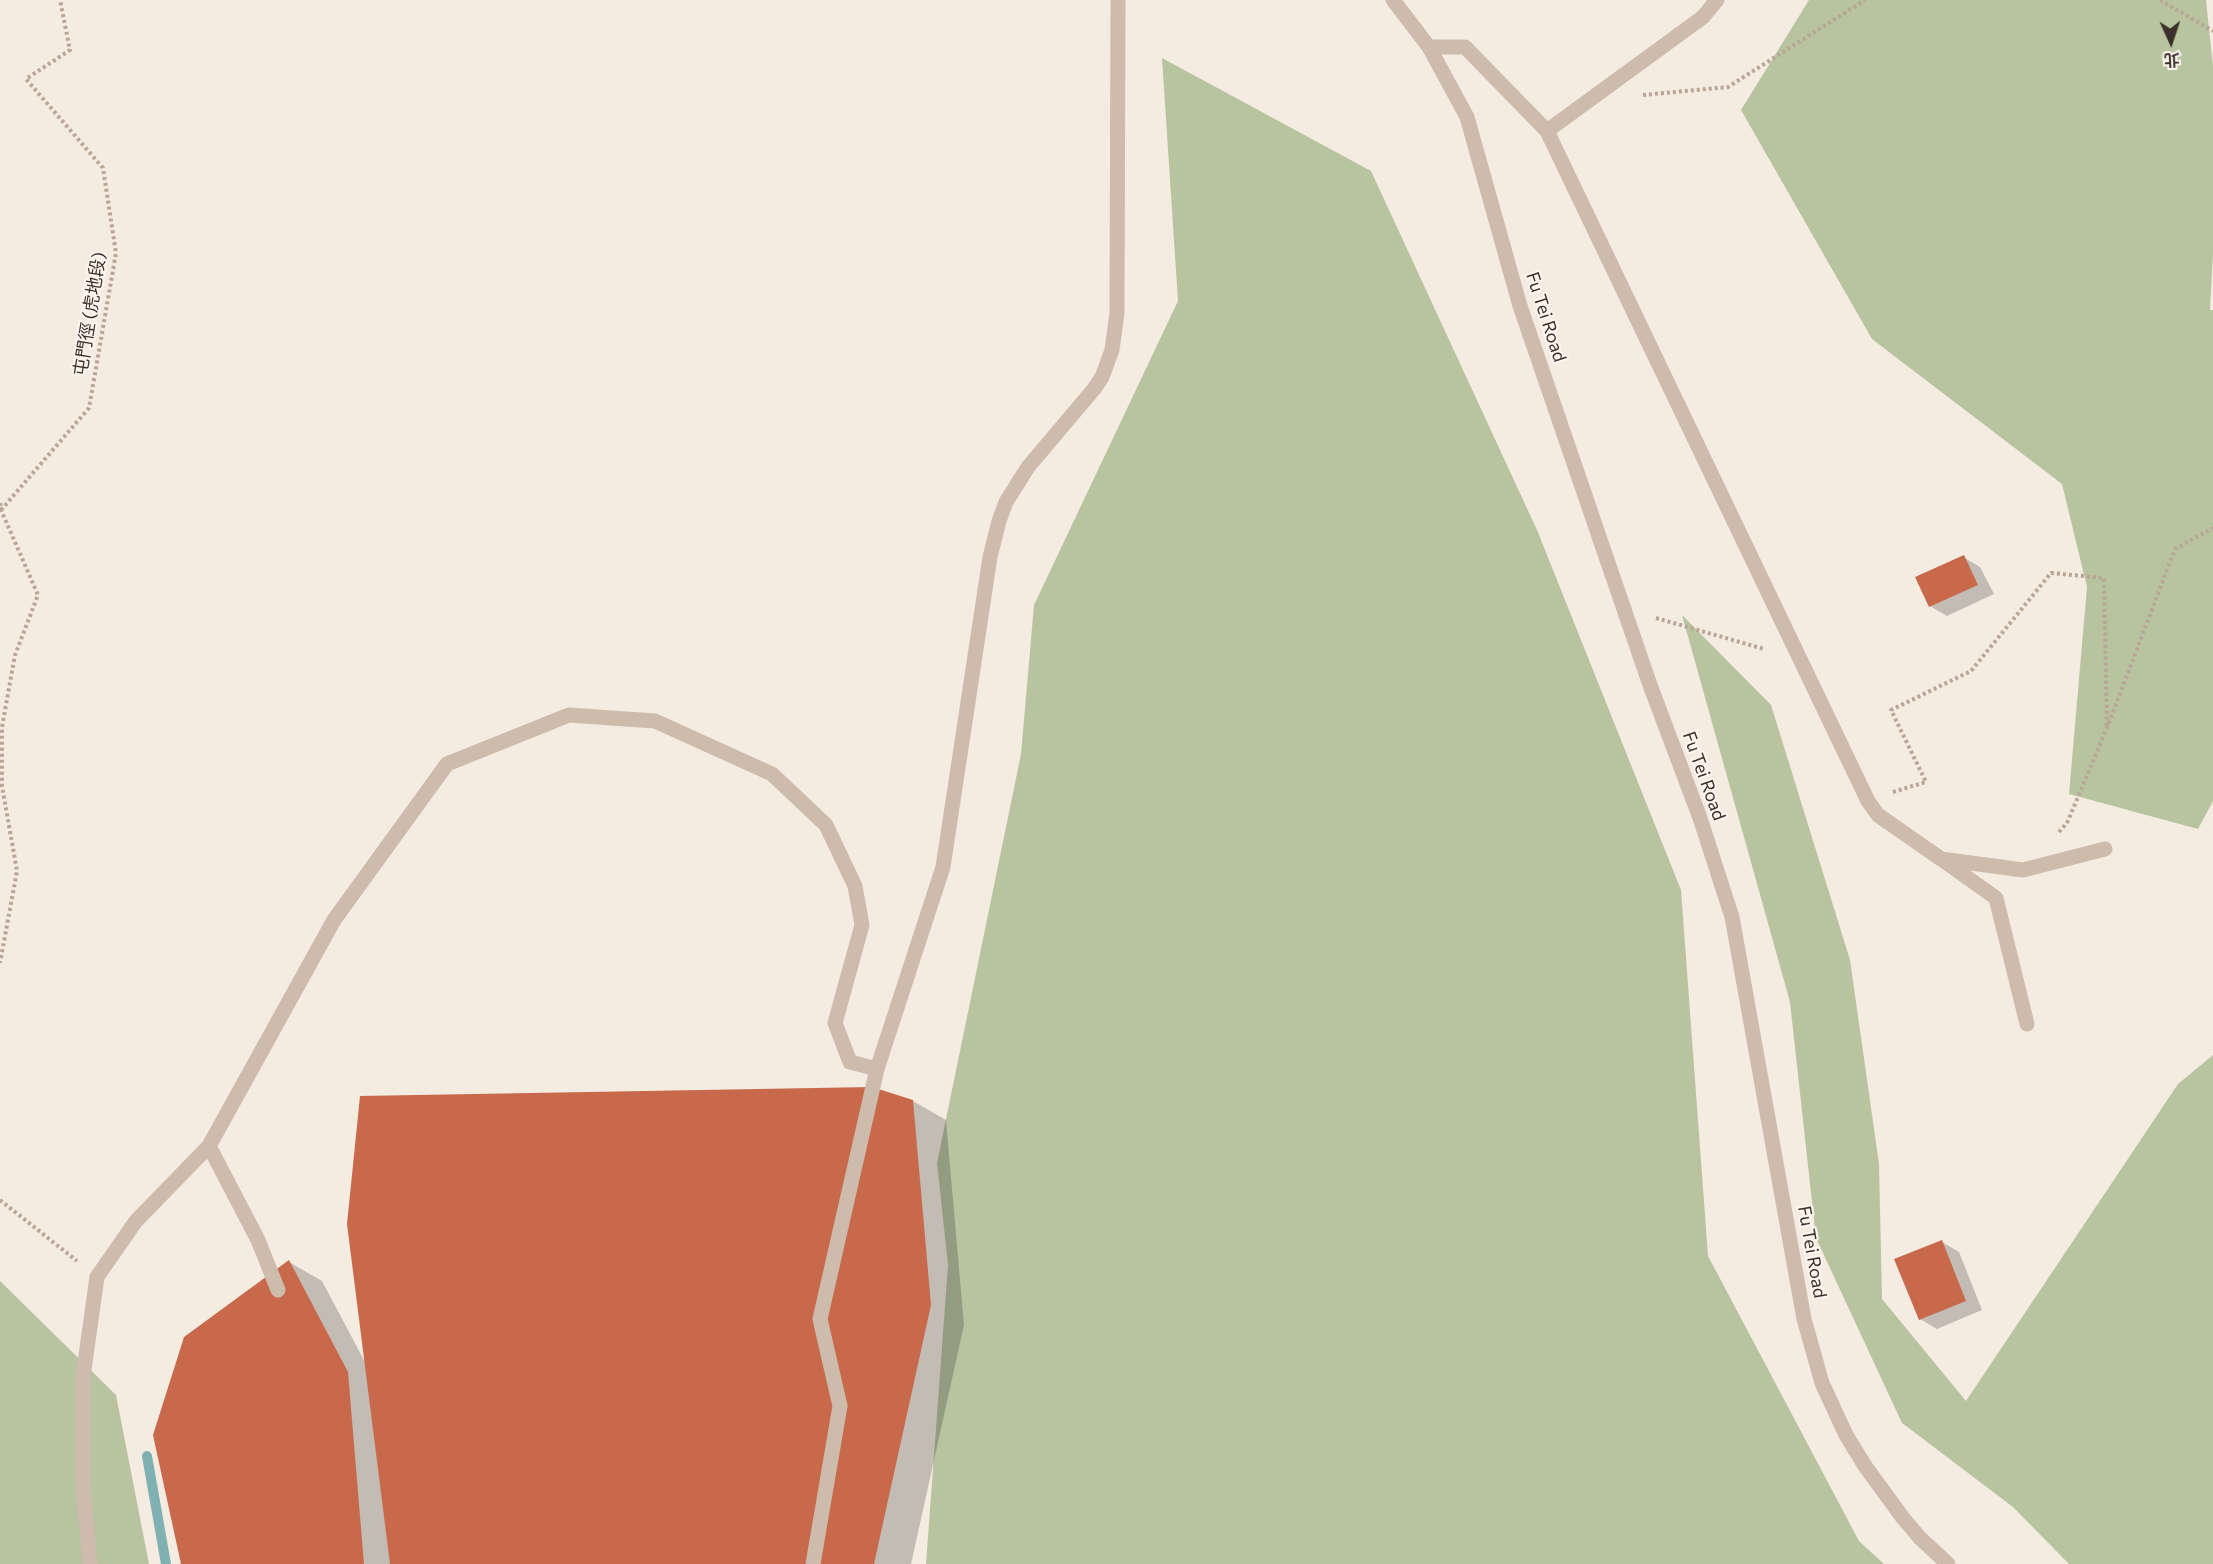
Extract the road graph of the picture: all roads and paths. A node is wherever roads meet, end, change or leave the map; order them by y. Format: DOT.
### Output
graph roads {
  1 [pos="60,0"];
  2 [pos="1118,0"];
  3 [pos="1393,0"];
  4 [pos="1705,0"];
  5 [pos="1717,0"];
  6 [pos="1865,0"];
  7 [pos="2160,0"];
  8 [pos="1703,17"];
  9 [pos="2213,31"];
  10 [pos="1429,47"];
  11 [pos="1634,96"];
  12 [pos="1547,131"];
  13 [pos="0,503"];
  14 [pos="1,510"];
  15 [pos="2213,528"];
  16 [pos="1625,609"];
  17 [pos="1800,660"];
  18 [pos="2107,728"];
  19 [pos="1868,801"];
  20 [pos="2105,849"];
  21 [pos="1941,859"];
  22 [pos="2024,870"];
  23 [pos="0,963"];
  24 [pos="2027,1023"];
  25 [pos="878,1069"];
  26 [pos="209,1146"];
  27 [pos="0,1200"];
  28 [pos="98,1277"];
  29 [pos="278,1290"];
  30 [pos="90,1564"];
  31 [pos="813,1564"];
  32 [pos="1948,1564"];
  1 -- 14 [label="path, 屯門徑 (虎地段)"];
  2 -- 25 [label="street"];
  3 -- 10 [label="street, Fu Tei Road"];
  4 -- 8 [label="street"];
  5 -- 8 [label="street"];
  6 -- 11 [label="path"];
  7 -- 9 [label="path"];
  8 -- 12 [label="street"];
  10 -- 12 [label="street"];
  10 -- 16 [label="street, Fu Tei Road"];
  12 -- 17 [label="street"];
  13 -- 14 [label="path"];
  14 -- 23 [label="path"];
  15 -- 18 [label="path"];
  16 -- 17 [label="path"];
  16 -- 32 [label="street, Fu Tei Road"];
  17 -- 19 [label="street"];
  18 -- 19 [label="path"];
  18 -- 22 [label="path"];
  19 -- 21 [label="street"];
  20 -- 22 [label="street"];
  21 -- 22 [label="street"];
  21 -- 24 [label="street"];
  25 -- 26 [label="street"];
  25 -- 31 [label="street"];
  26 -- 28 [label="street"];
  26 -- 29 [label="street"];
  27 -- 28 [label="path"];
  28 -- 30 [label="street"];
}
